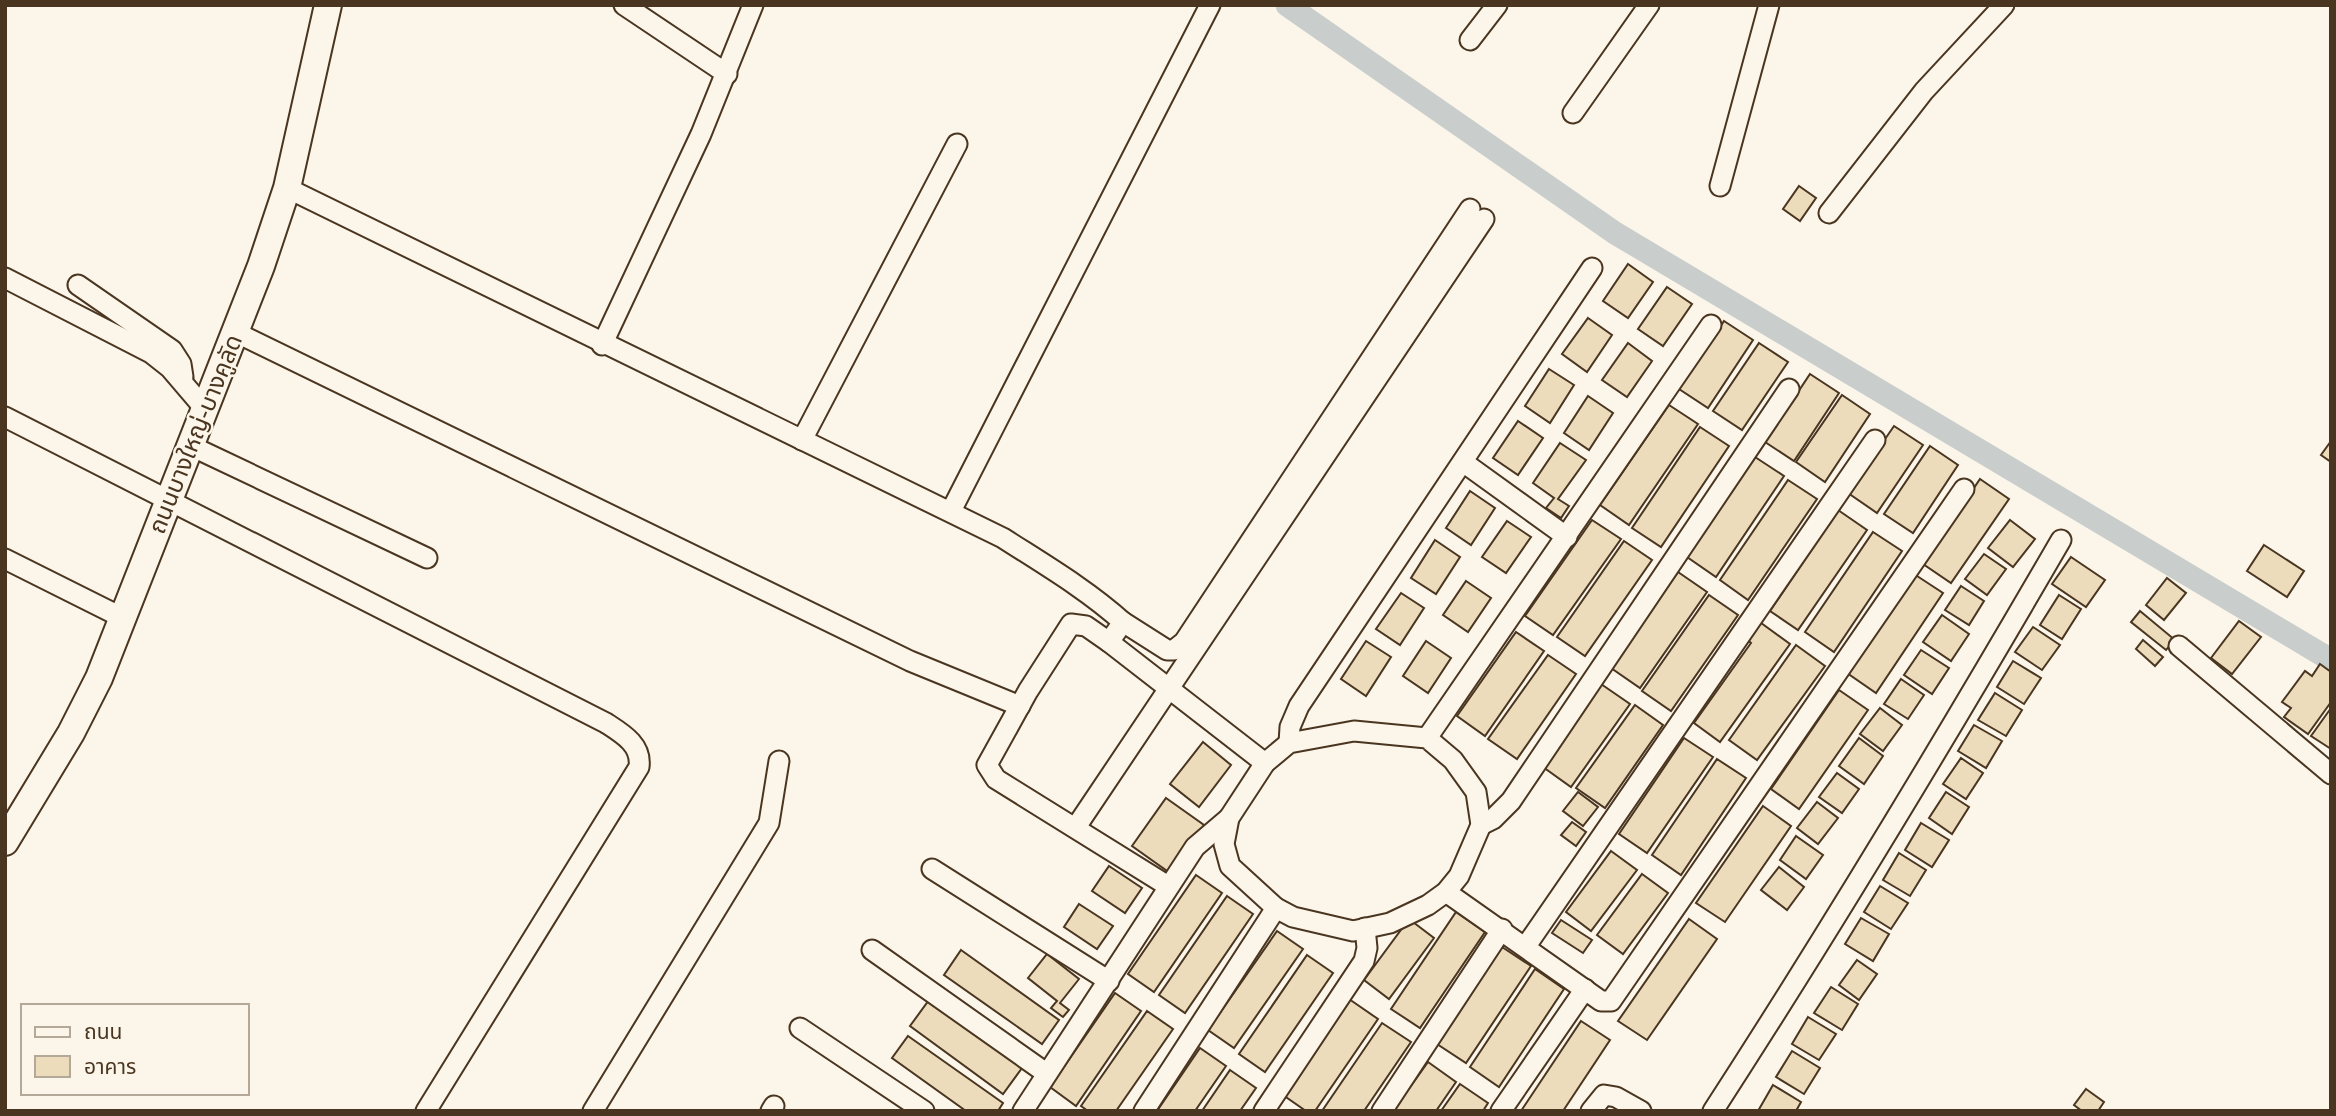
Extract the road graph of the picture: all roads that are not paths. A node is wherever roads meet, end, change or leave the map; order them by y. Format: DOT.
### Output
graph roads {
  1 [pos="328,5"];
  2 [pos="624,5"];
  3 [pos="753,5"];
  4 [pos="1210,5"];
  5 [pos="1497,5"];
  6 [pos="1649,5"];
  7 [pos="1769,5"];
  8 [pos="2004,5"];
  9 [pos="1470,40"];
  10 [pos="727,74"];
  11 [pos="1573,113"];
  12 [pos="957,144"];
  13 [pos="1720,186"];
  14 [pos="286,188"];
  15 [pos="1829,213"];
  16 [pos="1592,268"];
  17 [pos="5,278"];
  18 [pos="78,285"];
  19 [pos="1711,325"];
  20 [pos="235,332"];
  21 [pos="602,345"];
  22 [pos="184,382"];
  23 [pos="1789,388"];
  24 [pos="205,409"];
  25 [pos="5,417"];
  26 [pos="802,440"];
  27 [pos="1875,440"];
  28 [pos="191,446"];
  29 [pos="1463,461"];
  30 [pos="1964,489"];
  31 [pos="170,501"];
  32 [pos="951,511"];
  33 [pos="1567,537"];
  34 [pos="2061,540"];
  35 [pos="427,558"];
  36 [pos="5,559"];
  37 [pos="123,618"];
  38 [pos="1123,622"];
  39 [pos="1109,642"];
  40 [pos="2179,646"];
  41 [pos="1170,689"];
  42 [pos="1020,706"];
  43 [pos="1427,738"];
  44 [pos="1289,743"];
  45 [pos="779,761"];
  46 [pos="1265,763"];
  47 [pos="2331,774"];
  48 [pos="1229,818"];
  49 [pos="1480,825"];
  50 [pos="1076,827"];
  51 [pos="5,842"];
  52 [pos="932,869"];
  53 [pos="1168,886"];
  54 [pos="1446,892"];
  55 [pos="1276,908"];
  56 [pos="1366,928"];
  57 [pos="1502,929"];
  58 [pos="1525,946"];
  59 [pos="872,950"];
  60 [pos="1109,981"];
  61 [pos="1585,989"];
  62 [pos="800,1028"];
  63 [pos="1046,1073"];
  64 [pos="426,1111"];
  65 [pos="593,1111"];
  66 [pos="924,1111"];
  67 [pos="1023,1111"];
  68 [pos="1144,1111"];
  69 [pos="1264,1111"];
  70 [pos="1382,1111"];
  71 [pos="1501,1111"];
  72 [pos="1591,1111"];
  73 [pos="1641,1111"];
  74 [pos="1713,1111"];
  1 -- 14 [label="street, ถนนบางใหญ่-บางคูลัด"];
  2 -- 10 [label="street"];
  3 -- 10 [label="street"];
  4 -- 32 [label="street"];
  5 -- 9 [label="street"];
  6 -- 11 [label="street"];
  7 -- 13 [label="street"];
  8 -- 15 [label="street"];
  10 -- 21 [label="street"];
  12 -- 26 [label="street"];
  14 -- 20 [label="street, ถนนบางใหญ่-บางคูลัด"];
  14 -- 21 [label="street"];
  16 -- 29 [label="street"];
  17 -- 22 [label="street"];
  18 -- 22 [label="street"];
  19 -- 33 [label="street"];
  20 -- 24 [label="street, ถนนบางใหญ่-บางคูลัด"];
  20 -- 42 [label="street"];
  21 -- 26 [label="street"];
  22 -- 24 [label="street"];
  23 -- 49 [label="street"];
  24 -- 28 [label="street, ถนนบางใหญ่-บางคูลัด"];
  25 -- 31 [label="street"];
  26 -- 32 [label="street"];
  27 -- 58 [label="street"];
  28 -- 31 [label="street, ถนนบางใหญ่-บางคูลัด"];
  28 -- 35 [label="street"];
  29 -- 33 [label="street"];
  29 -- 44 [label="street"];
  30 -- 61 [label="street"];
  31 -- 37 [label="street, ถนนบางใหญ่-บางคูลัด"];
  31 -- 64 [label="street"];
  32 -- 38 [label="street"];
  33 -- 43 [label="street"];
  34 -- 74 [label="street"];
  36 -- 37 [label="street"];
  37 -- 51 [label="street, ถนนบางใหญ่-บางคูลัด"];
  38 -- 39 [label="street"];
  38 -- 41 [label="street"];
  39 -- 41 [label="street"];
  39 -- 42 [label="street"];
  40 -- 47 [label="street"];
  41 -- 46 [label="street"];
  41 -- 50 [label="street"];
  42 -- 50 [label="street"];
  43 -- 44 [label="street"];
  43 -- 49 [label="street"];
  44 -- 46 [label="street"];
  45 -- 65 [label="street"];
  46 -- 48 [label="street"];
  48 -- 53 [label="street"];
  48 -- 55 [label="street"];
  49 -- 54 [label="street"];
  50 -- 53 [label="street"];
  52 -- 60 [label="street"];
  53 -- 60 [label="street"];
  54 -- 56 [label="street"];
  54 -- 57 [label="street"];
  55 -- 56 [label="street"];
  55 -- 68 [label="street"];
  56 -- 69 [label="street"];
  57 -- 58 [label="street"];
  57 -- 70 [label="street"];
  58 -- 61 [label="street"];
  59 -- 63 [label="street"];
  60 -- 63 [label="street"];
  61 -- 71 [label="street"];
  62 -- 66 [label="street"];
  63 -- 67 [label="street"];
  72 -- 73 [label="street"];
}
